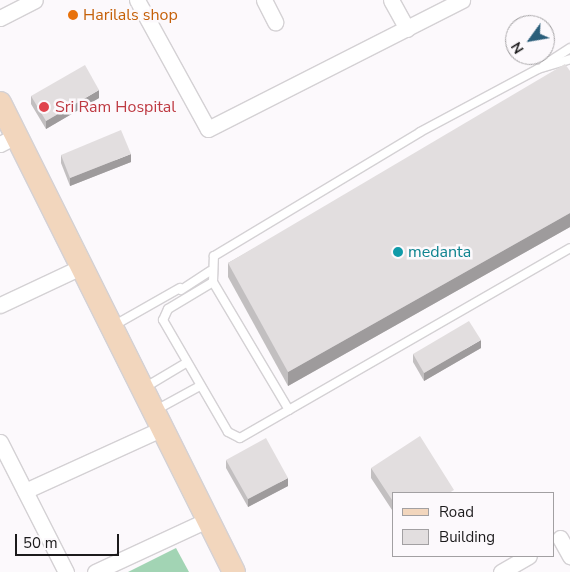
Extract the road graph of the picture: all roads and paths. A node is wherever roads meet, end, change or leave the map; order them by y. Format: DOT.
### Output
graph roads {
  1 [pos="35,0"];
  2 [pos="137,0"];
  3 [pos="264,0"];
  4 [pos="391,0"];
  5 [pos="462,0"];
  6 [pos="0,18"];
  7 [pos="275,22"];
  8 [pos="407,29"];
  9 [pos="570,48"];
  10 [pos="570,59"];
  11 [pos="538,69"];
  12 [pos="0,103"];
  13 [pos="8,140"];
  14 [pos="570,248"];
  15 [pos="81,266"];
  16 [pos="210,271"];
  17 [pos="213,282"];
  18 [pos="180,288"];
  19 [pos="185,298"];
  20 [pos="0,305"];
  21 [pos="111,328"];
  22 [pos="186,364"];
  23 [pos="200,386"];
  24 [pos="142,389"];
  25 [pos="289,410"];
  26 [pos="157,420"];
  27 [pos="0,442"];
  28 [pos="25,491"];
  29 [pos="207,520"];
  30 [pos="561,537"];
  31 [pos="570,556"];
  32 [pos="527,557"];
  33 [pos="66,572"];
  34 [pos="95,572"];
  35 [pos="234,572"];
  36 [pos="501,572"];
  1 -- 6 [label="street"];
  2 -- 8 [label="street"];
  3 -- 7 [label="street"];
  4 -- 8 [label="street"];
  5 -- 8 [label="street"];
  9 -- 11 [label="lane"];
  10 -- 11 [label="lane"];
  11 -- 16 [label="lane"];
  12 -- 13 [label="street"];
  13 -- 15 [label="street"];
  14 -- 25 [label="lane"];
  15 -- 20 [label="street"];
  15 -- 21 [label="street"];
  16 -- 17 [label="lane"];
  16 -- 18 [label="lane"];
  17 -- 19 [label="lane"];
  17 -- 25 [label="lane"];
  18 -- 19 [label="lane"];
  18 -- 21 [label="lane"];
  19 -- 22 [label="lane"];
  21 -- 24 [label="street"];
  22 -- 23 [label="lane"];
  22 -- 24 [label="lane"];
  23 -- 25 [label="lane"];
  23 -- 26 [label="lane"];
  24 -- 26 [label="street"];
  26 -- 28 [label="street"];
  26 -- 29 [label="street"];
  27 -- 28 [label="street"];
  28 -- 33 [label="street"];
  29 -- 34 [label="street"];
  29 -- 35 [label="street"];
  30 -- 31 [label="street"];
  32 -- 36 [label="street"];
}
